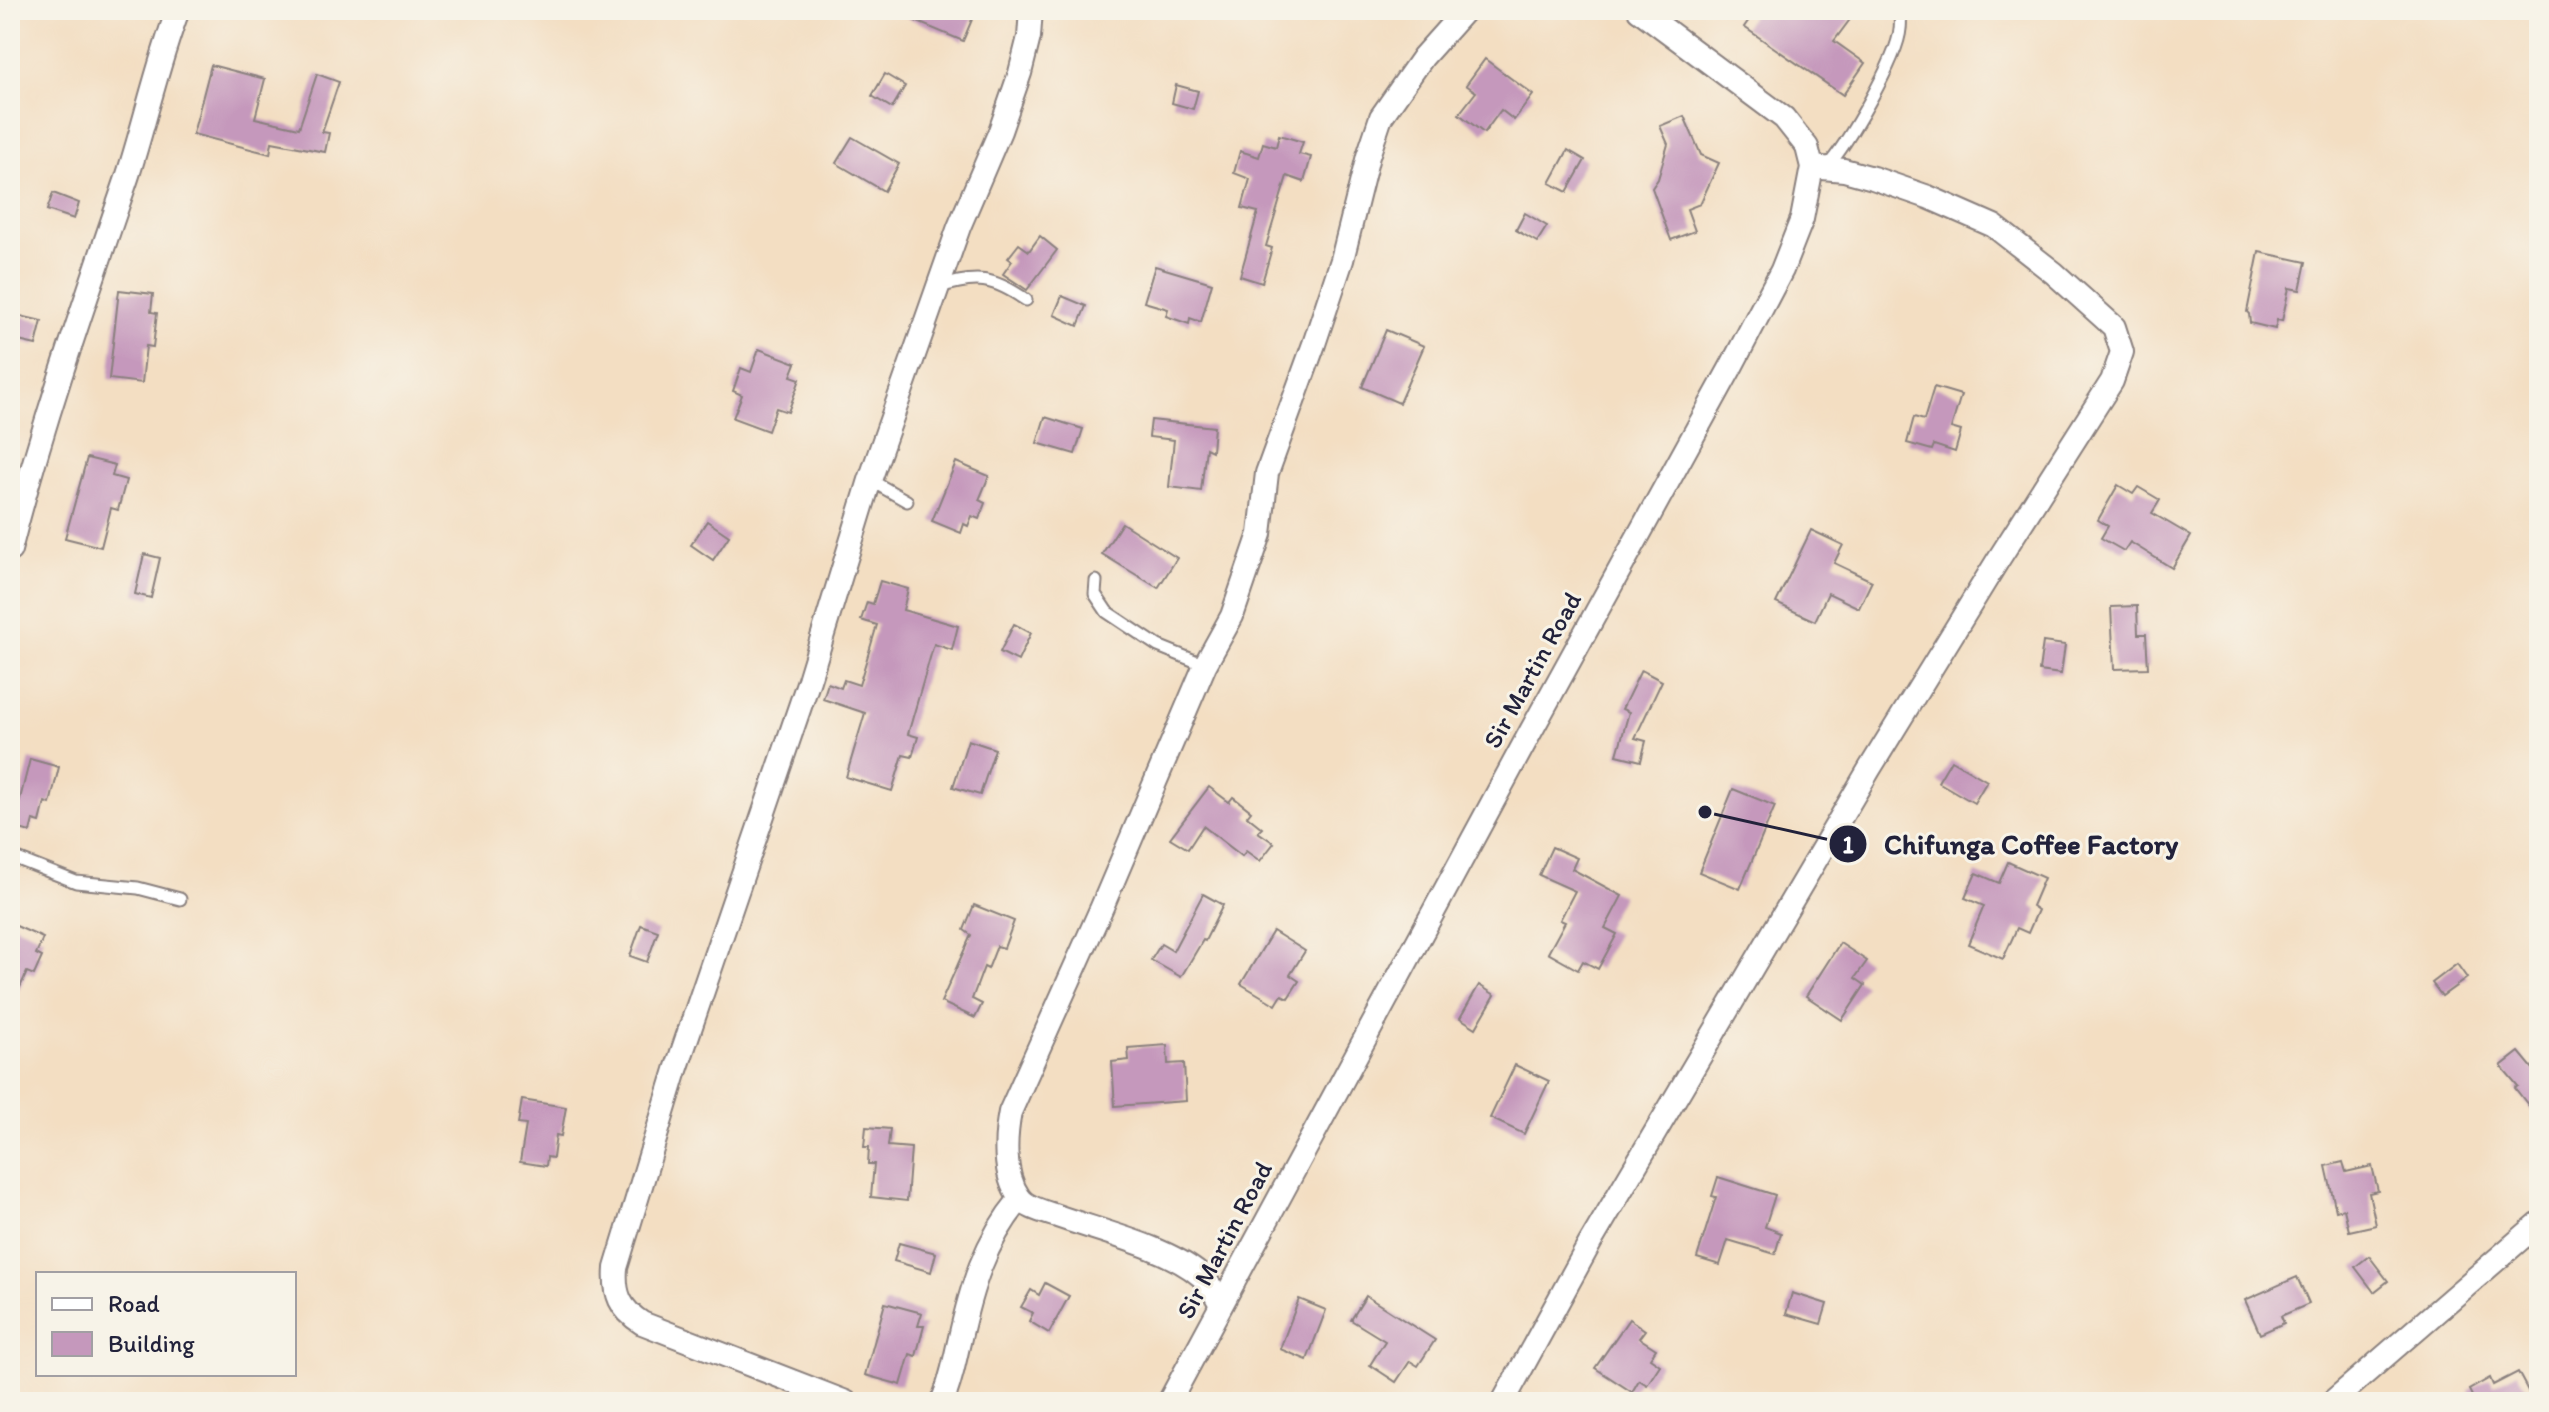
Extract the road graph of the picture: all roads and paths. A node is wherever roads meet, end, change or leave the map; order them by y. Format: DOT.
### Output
graph roads {
  1 [pos="178,10"];
  2 [pos="1031,10"];
  3 [pos="1465,10"];
  4 [pos="1639,10"];
  5 [pos="1900,10"];
  6 [pos="1819,168"];
  7 [pos="936,288"];
  8 [pos="1026,300"];
  9 [pos="870,480"];
  10 [pos="907,501"];
  11 [pos="10,550"];
  12 [pos="1096,581"];
  13 [pos="1205,665"];
  14 [pos="10,856"];
  15 [pos="180,899"];
  16 [pos="1020,1199"];
  17 [pos="2539,1223"];
  18 [pos="1221,1305"];
  19 [pos="846,1402"];
  20 [pos="942,1402"];
  21 [pos="1169,1402"];
  22 [pos="1503,1402"];
  23 [pos="2332,1402"];
  1 -- 11 [label="street"];
  2 -- 7 [label="street"];
  3 -- 13 [label="street"];
  4 -- 6 [label="street"];
  5 -- 6 [label="lane"];
  6 -- 18 [label="street, Sir Martin Road"];
  6 -- 22 [label="street"];
  7 -- 8 [label="lane"];
  7 -- 9 [label="street"];
  9 -- 10 [label="lane"];
  9 -- 19 [label="street"];
  12 -- 13 [label="lane"];
  13 -- 16 [label="street"];
  14 -- 15 [label="lane"];
  16 -- 18 [label="street"];
  16 -- 20 [label="street"];
  17 -- 23 [label="street"];
  18 -- 21 [label="street, Sir Martin Road"];
}
